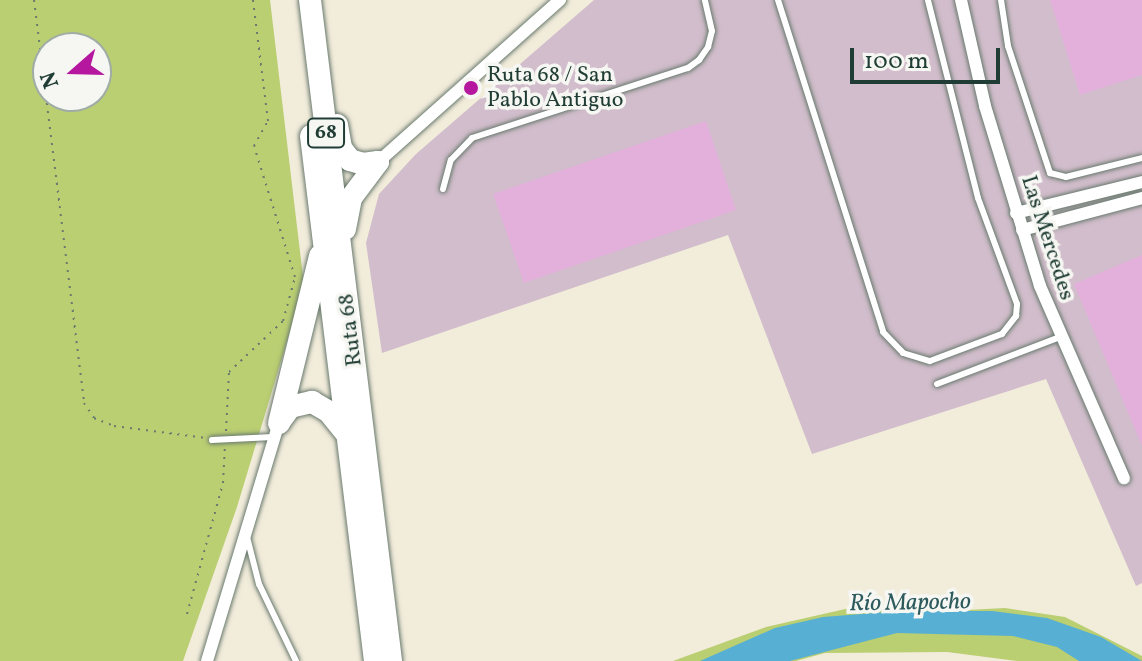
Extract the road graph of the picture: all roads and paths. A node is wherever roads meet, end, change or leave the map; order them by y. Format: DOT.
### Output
graph roads {
  1 [pos="34,0"];
  2 [pos="253,0"];
  3 [pos="294,0"];
  4 [pos="310,0"];
  5 [pos="318,0"];
  6 [pos="560,0"];
  7 [pos="705,0"];
  8 [pos="778,0"];
  9 [pos="928,0"];
  10 [pos="961,0"];
  11 [pos="1001,0"];
  12 [pos="1142,158"];
  13 [pos="378,162"];
  14 [pos="1142,182"];
  15 [pos="443,189"];
  16 [pos="1142,198"];
  17 [pos="1016,213"];
  18 [pos="1022,230"];
  19 [pos="323,243"];
  20 [pos="343,267"];
  21 [pos="1060,337"];
  22 [pos="937,384"];
  23 [pos="277,430"];
  24 [pos="347,435"];
  25 [pos="212,440"];
  26 [pos="226,440"];
  27 [pos="1124,478"];
  28 [pos="247,537"];
  29 [pos="187,614"];
  30 [pos="207,661"];
  31 [pos="296,661"];
  32 [pos="375,661"];
  33 [pos="391,661"];
  1 -- 26 [label="path"];
  2 -- 26 [label="path"];
  3 -- 19 [label="highway, Ruta 68 / 68"];
  4 -- 20 [label="highway, Ruta 68 / 68"];
  5 -- 13 [label="highway"];
  6 -- 13 [label="street"];
  7 -- 15 [label="lane"];
  8 -- 9 [label="lane"];
  10 -- 17 [label="street, Las Mercedes"];
  11 -- 12 [label="lane"];
  13 -- 20 [label="highway"];
  14 -- 17 [label="street"];
  16 -- 18 [label="street"];
  17 -- 18 [label="street, Las Mercedes"];
  18 -- 21 [label="street, Las Mercedes"];
  19 -- 23 [label="highway"];
  19 -- 24 [label="highway, Ruta 68 / 68"];
  20 -- 33 [label="highway, Ruta 68 / 68"];
  21 -- 22 [label="lane"];
  21 -- 27 [label="street, Las Mercedes"];
  23 -- 24 [label="highway"];
  23 -- 26 [label="lane"];
  23 -- 28 [label="street"];
  24 -- 32 [label="highway, Ruta 68 / 68"];
  25 -- 26 [label="lane"];
  26 -- 29 [label="path"];
  28 -- 30 [label="street"];
  28 -- 31 [label="lane"];
}
